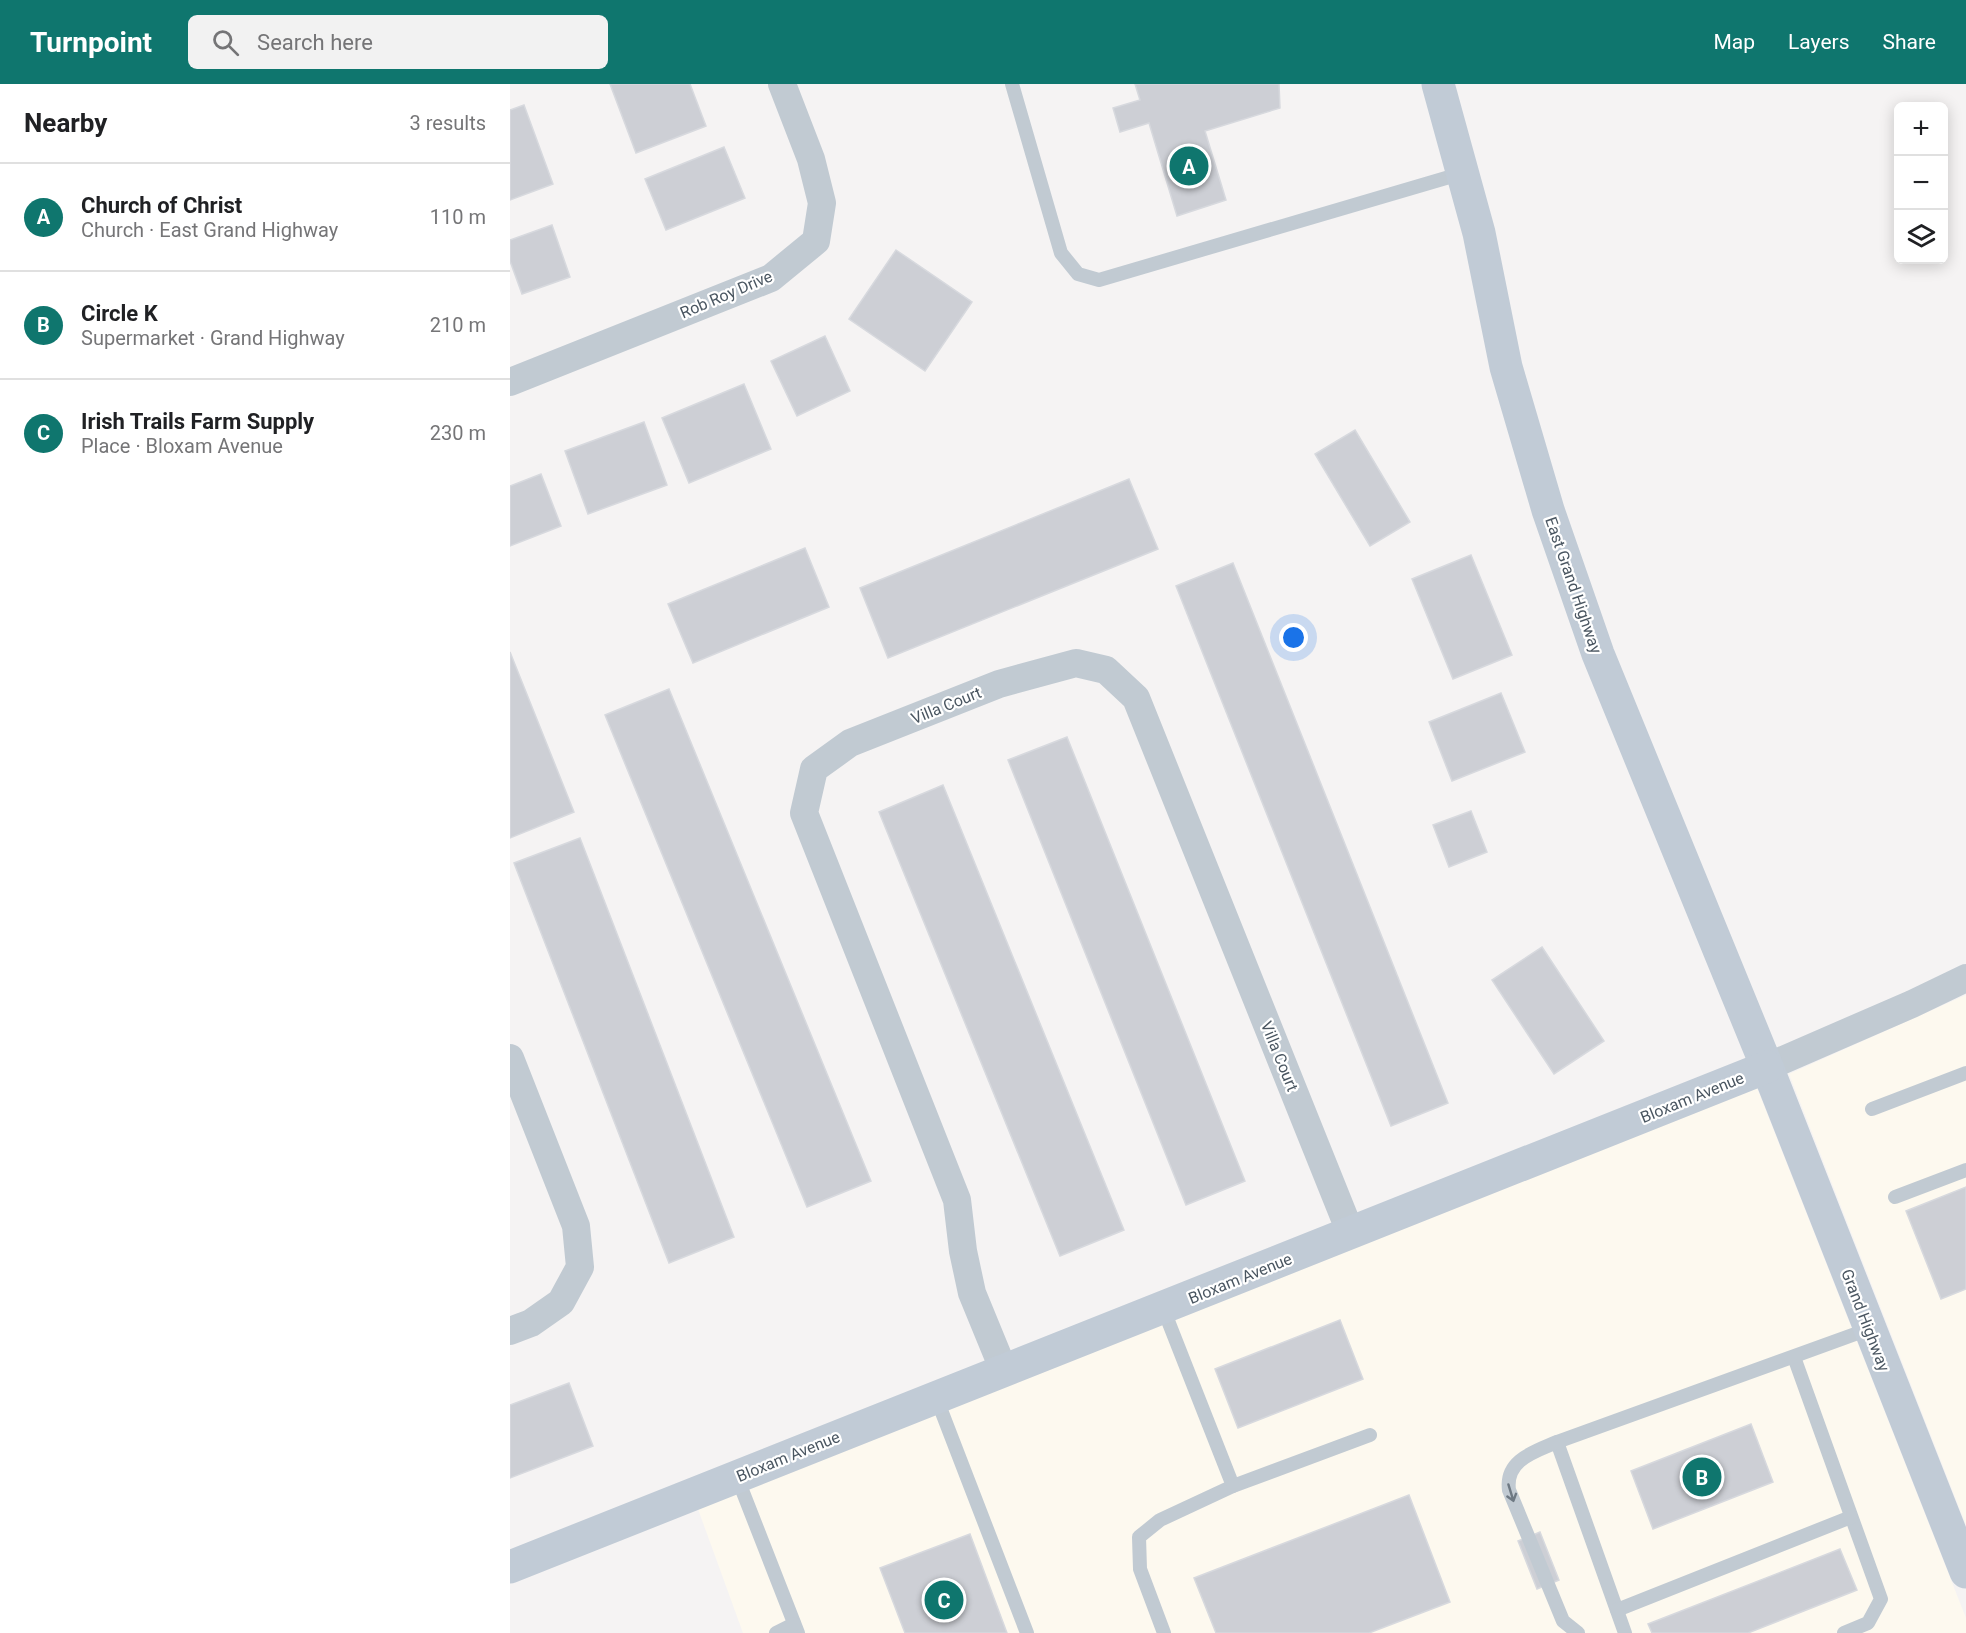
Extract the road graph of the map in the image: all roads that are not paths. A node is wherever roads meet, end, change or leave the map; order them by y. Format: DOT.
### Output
graph roads {
  1 [pos="782,84"];
  2 [pos="1012,84"];
  3 [pos="1438,84"];
  4 [pos="1463,173"];
  5 [pos="510,382"];
  6 [pos="1966,978"];
  7 [pos="510,1058"];
  8 [pos="1767,1067"];
  9 [pos="1966,1073"];
  10 [pos="1872,1109"];
  11 [pos="1966,1170"];
  12 [pos="1895,1197"];
  13 [pos="1351,1234"];
  14 [pos="1163,1308"];
  15 [pos="1869,1329"];
  16 [pos="510,1331"];
  17 [pos="1794,1357"];
  18 [pos="1004,1371"];
  19 [pos="936,1397"];
  20 [pos="1370,1435"];
  21 [pos="1557,1442"];
  22 [pos="737,1477"];
  23 [pos="1233,1486"];
  24 [pos="1851,1517"];
  25 [pos="510,1567"];
  26 [pos="1966,1572"];
  27 [pos="1617,1610"];
  28 [pos="796,1629"];
  29 [pos="776,1633"];
  30 [pos="1027,1633"];
  31 [pos="1164,1633"];
  32 [pos="1578,1633"];
  33 [pos="1625,1633"];
  34 [pos="1845,1633"];
  1 -- 5 [label="street, Rob Roy Drive"];
  2 -- 4 [label="lane"];
  3 -- 4 [label="street, East Grand Highway"];
  4 -- 8 [label="street, East Grand Highway"];
  6 -- 8 [label="street, Bloxam Avenue"];
  7 -- 16 [label="street"];
  8 -- 13 [label="street, Bloxam Avenue"];
  8 -- 15 [label="street, Grand Highway"];
  9 -- 10 [label="lane"];
  11 -- 12 [label="lane"];
  13 -- 14 [label="street, Bloxam Avenue"];
  13 -- 18 [label="street, Villa Court"];
  14 -- 18 [label="street, Bloxam Avenue"];
  14 -- 23 [label="lane"];
  15 -- 17 [label="lane"];
  15 -- 26 [label="street, Grand Highway"];
  17 -- 21 [label="lane"];
  17 -- 24 [label="lane"];
  18 -- 19 [label="street, Bloxam Avenue"];
  19 -- 22 [label="street, Bloxam Avenue"];
  19 -- 30 [label="lane"];
  20 -- 23 [label="lane"];
  21 -- 27 [label="lane"];
  21 -- 32 [label="lane, one-way"];
  22 -- 25 [label="street, Bloxam Avenue"];
  22 -- 28 [label="lane"];
  23 -- 31 [label="lane"];
  24 -- 27 [label="lane"];
  24 -- 34 [label="lane"];
  27 -- 33 [label="lane"];
  28 -- 29 [label="lane"];
}
